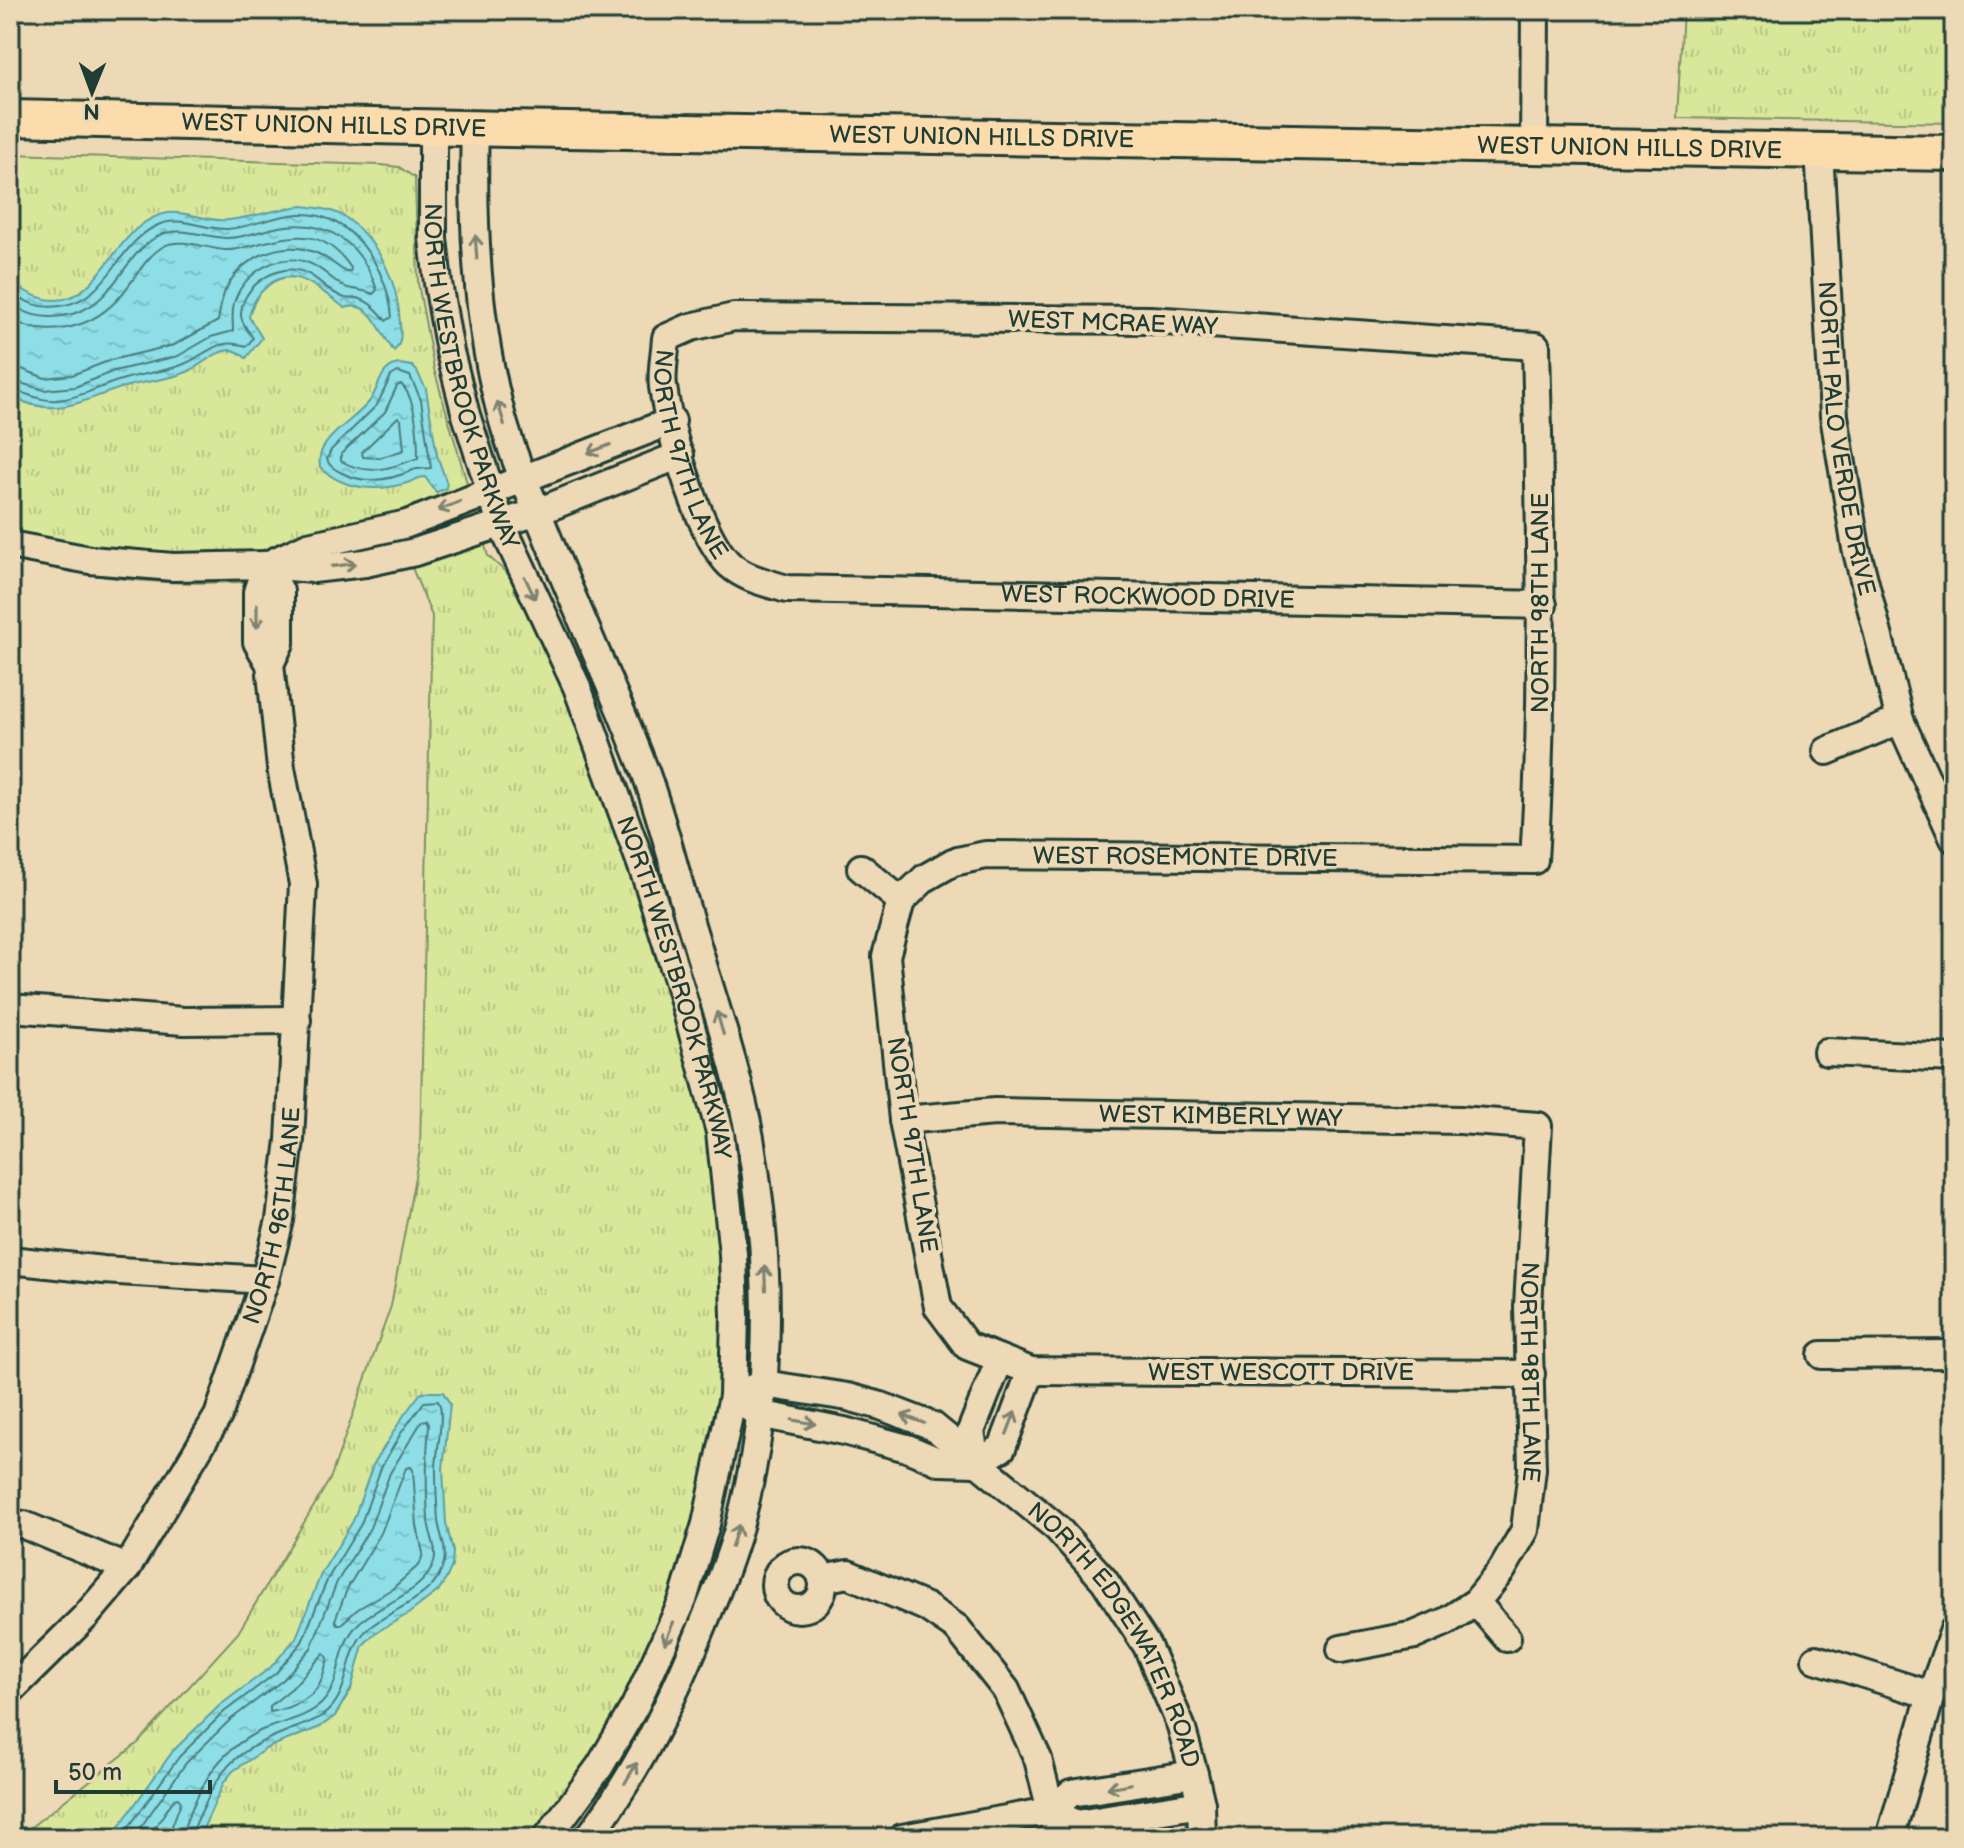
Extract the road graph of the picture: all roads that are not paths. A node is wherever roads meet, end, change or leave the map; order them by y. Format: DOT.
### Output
graph roads {
  1 [pos="1535,10"];
  2 [pos="10,118"];
  3 [pos="433,127"];
  4 [pos="475,128"];
  5 [pos="1534,146"];
  6 [pos="1819,150"];
  7 [pos="1954,153"];
  8 [pos="691,327"];
  9 [pos="1536,346"];
  10 [pos="672,421"];
  11 [pos="680,455"];
  12 [pos="522,479"];
  13 [pos="489,490"];
  14 [pos="537,512"];
  15 [pos="501,523"];
  16 [pos="10,545"];
  17 [pos="266,565"];
  18 [pos="754,580"];
  19 [pos="1543,605"];
  20 [pos="1900,720"];
  21 [pos="1827,751"];
  22 [pos="1954,839"];
  23 [pos="1534,860"];
  24 [pos="861,868"];
  25 [pos="901,901"];
  26 [pos="10,1008"];
  27 [pos="297,1020"];
  28 [pos="1827,1052"];
  29 [pos="1954,1058"];
  30 [pos="903,1120"];
  31 [pos="1538,1126"];
  32 [pos="10,1260"];
  33 [pos="265,1280"];
  34 [pos="1954,1354"];
  35 [pos="1822,1355"];
  36 [pos="1000,1359"];
  37 [pos="1031,1371"];
  38 [pos="1531,1374"];
  39 [pos="764,1384"];
  40 [pos="733,1396"];
  41 [pos="759,1414"];
  42 [pos="976,1463"];
  43 [pos="10,1523"];
  44 [pos="127,1568"];
  45 [pos="822,1579"];
  46 [pos="1476,1602"];
  47 [pos="1954,1630"];
  48 [pos="1507,1638"];
  49 [pos="1341,1649"];
  50 [pos="1816,1659"];
  51 [pos="10,1691"];
  52 [pos="1931,1695"];
  53 [pos="1194,1774"];
  54 [pos="1201,1804"];
  55 [pos="1050,1811"];
  56 [pos="547,1838"];
  57 [pos="588,1838"];
  58 [pos="902,1838"];
  59 [pos="1058,1838"];
  60 [pos="1202,1838"];
  61 [pos="1890,1838"];
  1 -- 5 [label="street"];
  2 -- 3 [label="main road, WEST UNION HILLS DRIVE"];
  3 -- 4 [label="main road, WEST UNION HILLS DRIVE"];
  3 -- 13 [label="street, NORTH WESTBROOK PARKWAY"];
  4 -- 5 [label="main road, WEST UNION HILLS DRIVE"];
  12 -- 4 [label="street, NORTH WESTBROOK PARKWAY, one-way"];
  5 -- 6 [label="main road, WEST UNION HILLS DRIVE"];
  6 -- 7 [label="main road, WEST UNION HILLS DRIVE"];
  6 -- 20 [label="street, NORTH PALO VERDE DRIVE"];
  8 -- 9 [label="street, WEST MCRAE WAY"];
  8 -- 10 [label="street, NORTH 97TH LANE"];
  9 -- 19 [label="street, NORTH 98TH LANE"];
  10 -- 11 [label="street, NORTH 97TH LANE"];
  10 -- 12 [label="street, one-way"];
  11 -- 14 [label="street"];
  11 -- 18 [label="street, NORTH 97TH LANE"];
  12 -- 13 [label="street"];
  12 -- 14 [label="street, NORTH WESTBROOK PARKWAY"];
  13 -- 15 [label="street, NORTH WESTBROOK PARKWAY"];
  13 -- 17 [label="street, one-way"];
  14 -- 15 [label="street"];
  39 -- 14 [label="street, NORTH WESTBROOK PARKWAY, one-way"];
  17 -- 15 [label="street, one-way"];
  15 -- 40 [label="street, NORTH WESTBROOK PARKWAY, one-way"];
  16 -- 17 [label="street"];
  17 -- 27 [label="street, NORTH 96TH LANE"];
  18 -- 19 [label="street, WEST ROCKWOOD DRIVE"];
  19 -- 23 [label="street, NORTH 98TH LANE"];
  20 -- 21 [label="street"];
  20 -- 22 [label="street, NORTH PALO VERDE DRIVE"];
  23 -- 25 [label="street, WEST ROSEMONTE DRIVE"];
  24 -- 25 [label="street"];
  25 -- 30 [label="street, NORTH 97TH LANE"];
  26 -- 27 [label="street"];
  27 -- 33 [label="street, NORTH 96TH LANE"];
  28 -- 29 [label="street"];
  30 -- 31 [label="street, WEST KIMBERLY WAY"];
  30 -- 36 [label="street, NORTH 97TH LANE"];
  31 -- 38 [label="street, NORTH 98TH LANE"];
  32 -- 33 [label="street"];
  33 -- 44 [label="street, NORTH 96TH LANE"];
  34 -- 35 [label="street"];
  36 -- 37 [label="street, NORTH 97TH LANE"];
  36 -- 42 [label="street"];
  37 -- 38 [label="street, WEST WESCOTT DRIVE"];
  42 -- 37 [label="street, one-way"];
  38 -- 46 [label="street, NORTH 98TH LANE"];
  39 -- 40 [label="street, NORTH EDGEWATER ROAD"];
  39 -- 41 [label="street, NORTH WESTBROOK PARKWAY"];
  42 -- 39 [label="street, NORTH EDGEWATER ROAD, one-way"];
  40 -- 41 [label="street"];
  40 -- 56 [label="street, NORTH WESTBROOK PARKWAY, one-way"];
  41 -- 42 [label="street, one-way"];
  57 -- 41 [label="street, NORTH WESTBROOK PARKWAY, one-way"];
  42 -- 53 [label="street, NORTH EDGEWATER ROAD"];
  43 -- 44 [label="street"];
  44 -- 51 [label="street, NORTH 96TH LANE"];
  45 -- 55 [label="street"];
  46 -- 48 [label="street"];
  46 -- 49 [label="street, NORTH 98TH LANE"];
  47 -- 52 [label="street"];
  50 -- 52 [label="street"];
  52 -- 61 [label="street"];
  53 -- 54 [label="street, NORTH EDGEWATER ROAD"];
  53 -- 55 [label="street, one-way"];
  54 -- 55 [label="street"];
  54 -- 60 [label="street, NORTH EDGEWATER ROAD"];
  55 -- 58 [label="street"];
  55 -- 59 [label="street"];
}
